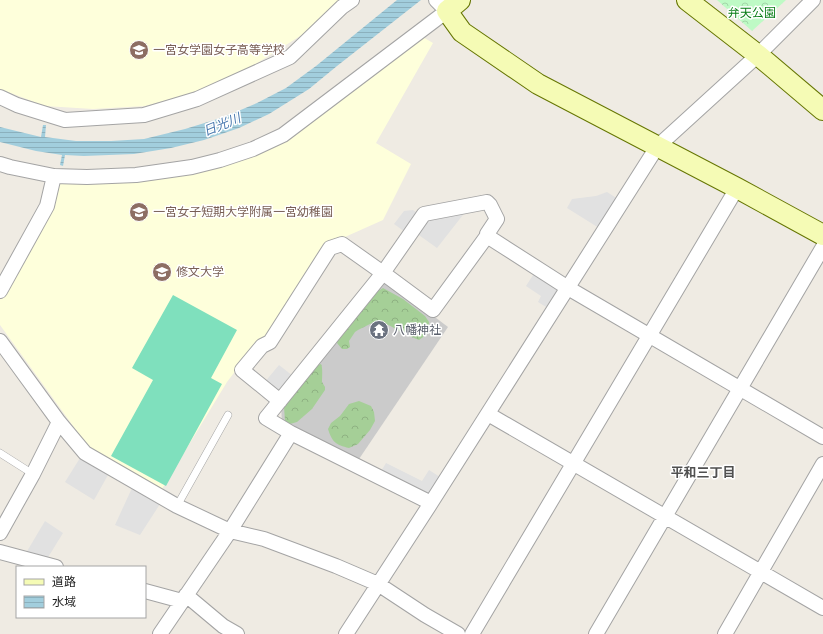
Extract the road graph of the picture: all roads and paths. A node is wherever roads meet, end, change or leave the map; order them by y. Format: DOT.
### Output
graph roads {
  1 [pos="352,0"];
  2 [pos="687,0"];
  3 [pos="813,0"];
  4 [pos="446,4"];
  5 [pos="758,55"];
  6 [pos="0,97"];
  7 [pos="823,110"];
  8 [pos="657,147"];
  9 [pos="0,164"];
  10 [pos="54,176"];
  11 [pos="737,188"];
  12 [pos="823,235"];
  13 [pos="487,236"];
  14 [pos="823,247"];
  15 [pos="383,273"];
  16 [pos="568,288"];
  17 [pos="0,291"];
  18 [pos="650,336"];
  19 [pos="0,341"];
  20 [pos="740,389"];
  21 [pos="280,401"];
  22 [pos="488,414"];
  23 [pos="228,415"];
  24 [pos="59,422"];
  25 [pos="291,433"];
  26 [pos="823,437"];
  27 [pos="0,453"];
  28 [pos="574,463"];
  29 [pos="823,464"];
  30 [pos="33,474"];
  31 [pos="431,503"];
  32 [pos="177,506"];
  33 [pos="665,516"];
  34 [pos="230,531"];
  35 [pos="0,532"];
  36 [pos="0,552"];
  37 [pos="52,566"];
  38 [pos="761,571"];
  39 [pos="378,584"];
  40 [pos="146,591"];
  41 [pos="184,598"];
  42 [pos="823,608"];
  43 [pos="160,634"];
  44 [pos="237,634"];
  45 [pos="346,634"];
  46 [pos="458,634"];
  47 [pos="472,634"];
  48 [pos="596,634"];
  49 [pos="725,634"];
  1 -- 6 [label="street"];
  2 -- 5 [label="street"];
  3 -- 5 [label="street"];
  4 -- 8 [label="street"];
  4 -- 10 [label="street"];
  5 -- 7 [label="street"];
  5 -- 8 [label="street"];
  8 -- 11 [label="street"];
  8 -- 16 [label="street"];
  9 -- 10 [label="street"];
  10 -- 17 [label="street"];
  11 -- 12 [label="street"];
  11 -- 18 [label="street"];
  13 -- 15 [label="street"];
  13 -- 15 [label="street"];
  13 -- 16 [label="street"];
  14 -- 20 [label="street"];
  15 -- 21 [label="street"];
  15 -- 21 [label="street"];
  16 -- 18 [label="street"];
  16 -- 22 [label="street"];
  18 -- 20 [label="street"];
  18 -- 28 [label="street"];
  19 -- 24 [label="street"];
  20 -- 26 [label="street"];
  20 -- 33 [label="street"];
  21 -- 25 [label="street"];
  22 -- 28 [label="street"];
  22 -- 31 [label="street"];
  23 -- 32 [label="lane"];
  24 -- 30 [label="street"];
  24 -- 32 [label="street"];
  25 -- 31 [label="street"];
  25 -- 34 [label="street"];
  27 -- 30 [label="lane"];
  28 -- 33 [label="street"];
  28 -- 47 [label="street"];
  29 -- 38 [label="street"];
  30 -- 35 [label="street"];
  31 -- 39 [label="street"];
  32 -- 34 [label="street"];
  33 -- 38 [label="street"];
  33 -- 48 [label="street"];
  34 -- 39 [label="street"];
  34 -- 41 [label="street"];
  36 -- 37 [label="street"];
  38 -- 42 [label="street"];
  38 -- 49 [label="street"];
  39 -- 45 [label="street"];
  39 -- 46 [label="street"];
  40 -- 41 [label="street"];
  41 -- 43 [label="street"];
  41 -- 44 [label="street"];
}
